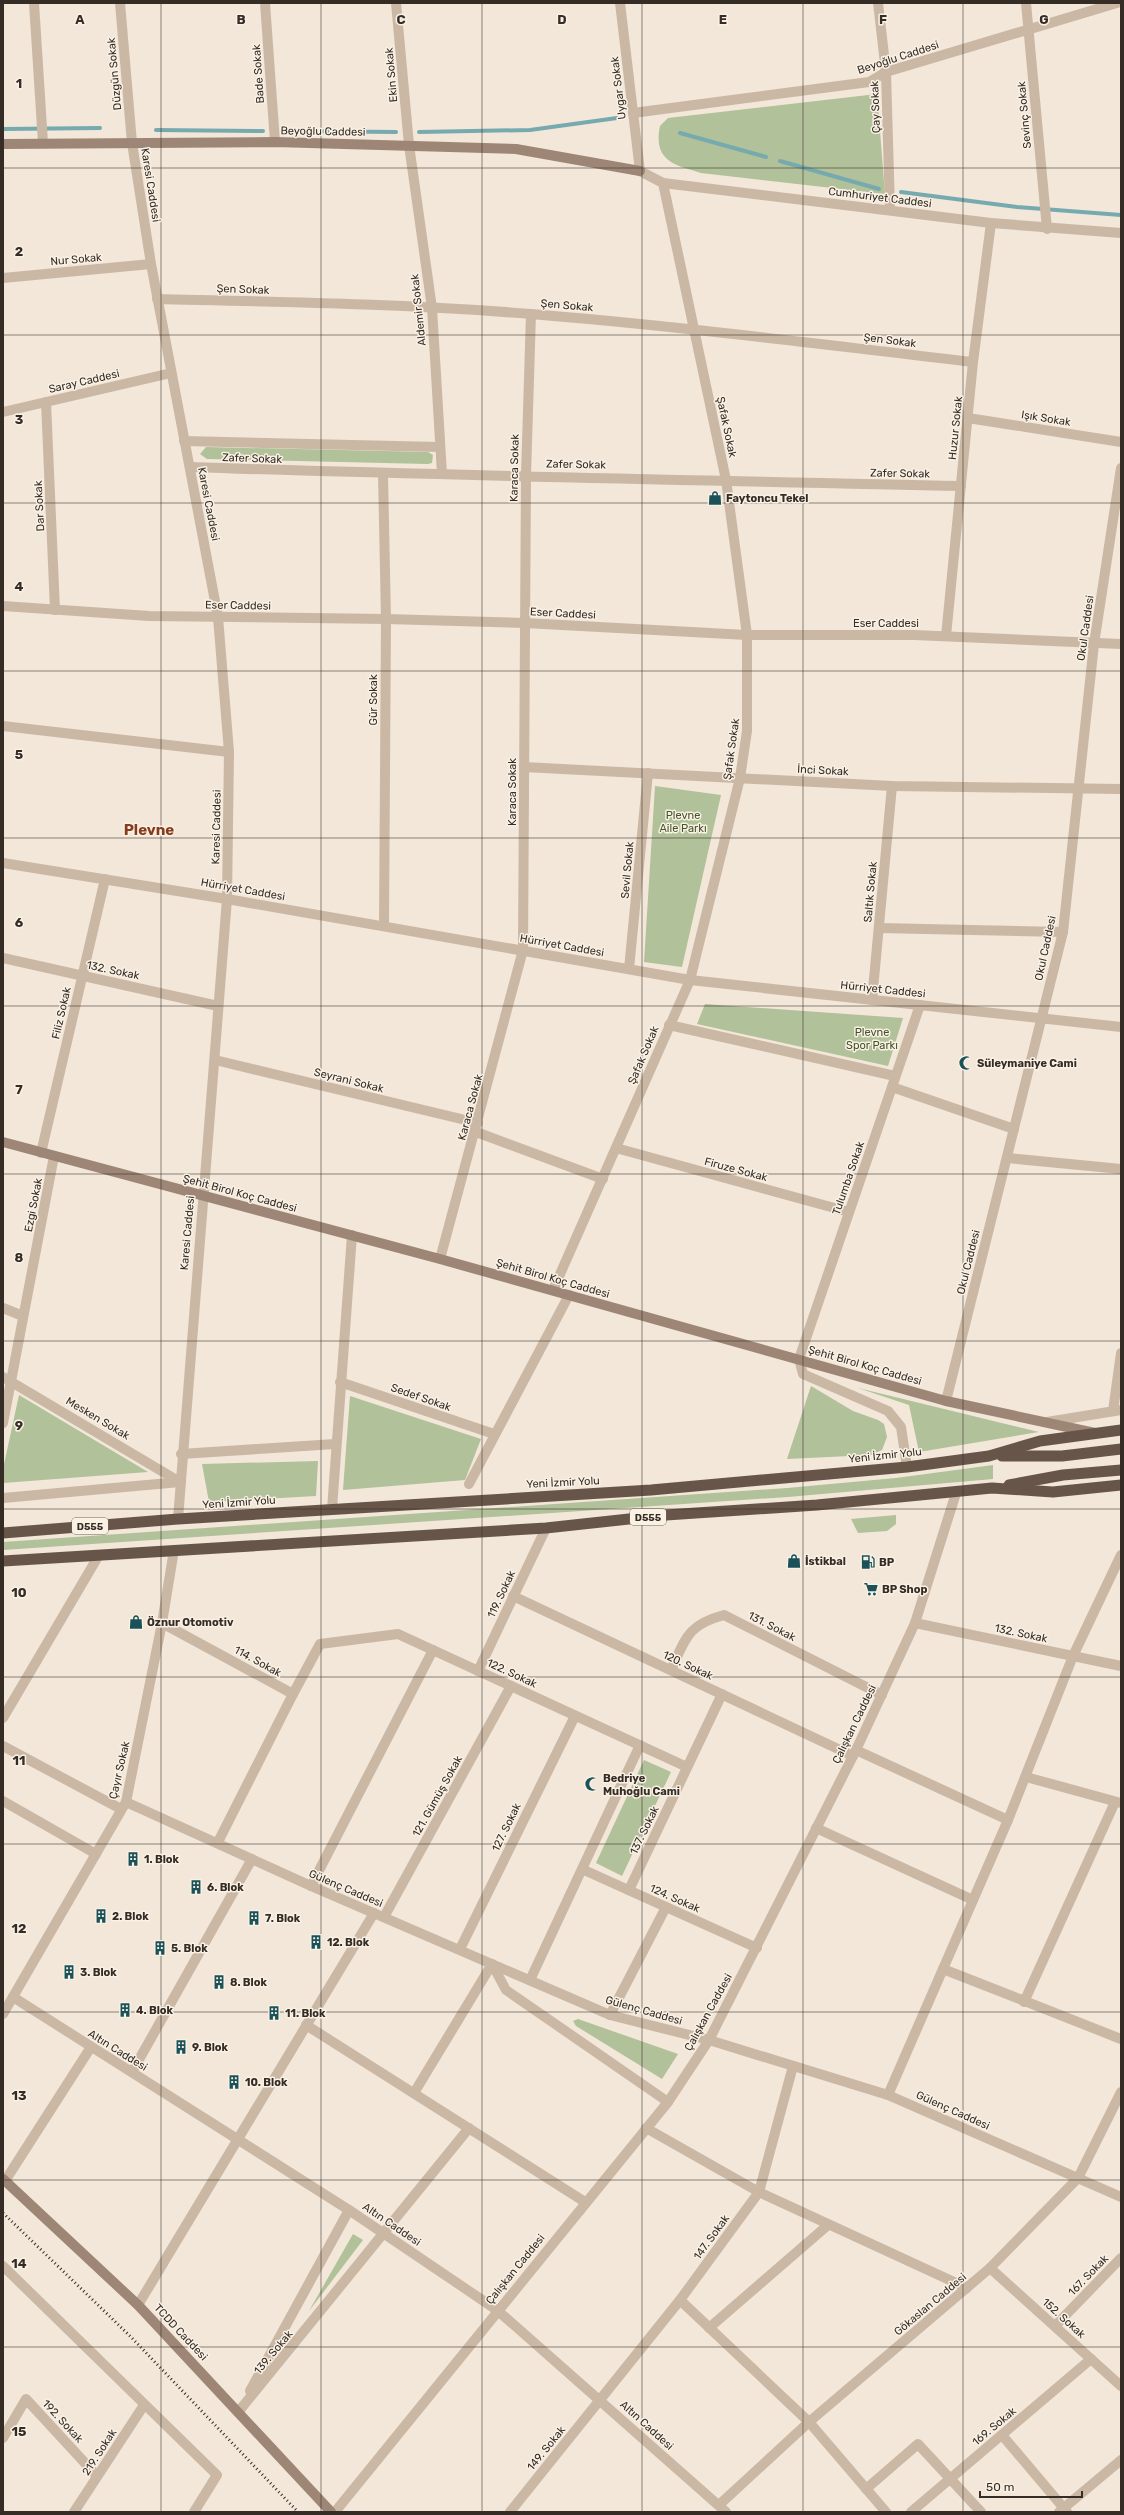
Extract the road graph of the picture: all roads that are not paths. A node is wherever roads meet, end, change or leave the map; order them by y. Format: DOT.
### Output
graph roads {
  1 [pos="34,3"];
  2 [pos="120,3"];
  3 [pos="265,3"];
  4 [pos="396,3"];
  5 [pos="620,3"];
  6 [pos="878,3"];
  7 [pos="1026,3"];
  8 [pos="1117,3"];
  9 [pos="1028,30"];
  10 [pos="886,72"];
  11 [pos="633,113"];
  12 [pos="43,139"];
  13 [pos="132,142"];
  14 [pos="275,142"];
  15 [pos="3,144"];
  16 [pos="409,144"];
  17 [pos="640,171"];
  18 [pos="663,183"];
  19 [pos="890,210"];
  20 [pos="991,223"];
  21 [pos="1047,228"];
  22 [pos="1121,233"];
  23 [pos="151,264"];
  24 [pos="3,278"];
  25 [pos="157,299"];
  26 [pos="432,308"];
  27 [pos="531,314"];
  28 [pos="694,329"];
  29 [pos="973,362"];
  30 [pos="171,373"];
  31 [pos="46,402"];
  32 [pos="3,412"];
  33 [pos="968,418"];
  34 [pos="184,441"];
  35 [pos="1121,442"];
  36 [pos="440,447"];
  37 [pos="190,468"];
  38 [pos="1121,468"];
  39 [pos="383,474"];
  40 [pos="442,474"];
  41 [pos="526,475"];
  42 [pos="726,480"];
  43 [pos="961,486"];
  44 [pos="3,606"];
  45 [pos="55,610"];
  46 [pos="218,616"];
  47 [pos="386,619"];
  48 [pos="525,623"];
  49 [pos="747,635"];
  50 [pos="946,636"];
  51 [pos="1094,644"];
  52 [pos="1121,644"];
  53 [pos="3,726"];
  54 [pos="229,752"];
  55 [pos="524,767"];
  56 [pos="648,773"];
  57 [pos="740,778"];
  58 [pos="892,786"];
  59 [pos="1078,787"];
  60 [pos="1121,788"];
  61 [pos="3,863"];
  62 [pos="105,879"];
  63 [pos="227,899"];
  64 [pos="384,926"];
  65 [pos="879,928"];
  66 [pos="1063,932"];
  67 [pos="523,950"];
  68 [pos="3,958"];
  69 [pos="629,969"];
  70 [pos="82,976"];
  71 [pos="690,980"];
  72 [pos="872,1000"];
  73 [pos="920,1005"];
  74 [pos="218,1006"];
  75 [pos="1041,1019"];
  76 [pos="669,1025"];
  77 [pos="1121,1027"];
  78 [pos="215,1060"];
  79 [pos="895,1076"];
  80 [pos="892,1087"];
  81 [pos="477,1128"];
  82 [pos="1014,1129"];
  83 [pos="3,1142"];
  84 [pos="616,1148"];
  85 [pos="40,1153"];
  86 [pos="54,1156"];
  87 [pos="1007,1158"];
  88 [pos="1121,1169"];
  89 [pos="603,1178"];
  90 [pos="202,1196"];
  91 [pos="849,1212"];
  92 [pos="352,1235"];
  93 [pos="440,1259"];
  94 [pos="553,1290"];
  95 [pos="569,1295"];
  96 [pos="3,1308"];
  97 [pos="23,1316"];
  98 [pos="1121,1353"];
  99 [pos="799,1359"];
  100 [pos="7,1378"];
  101 [pos="340,1382"];
  102 [pos="946,1401"];
  103 [pos="1117,1411"];
  104 [pos="1047,1422"];
  105 [pos="3,1423"];
  106 [pos="1121,1430"];
  107 [pos="1097,1433"];
  108 [pos="494,1434"];
  109 [pos="335,1444"];
  110 [pos="1121,1449"];
  111 [pos="181,1454"];
  112 [pos="989,1456"];
  113 [pos="907,1467"];
  114 [pos="1121,1470"];
  115 [pos="180,1482"];
  116 [pos="469,1484"];
  117 [pos="1121,1485"];
  118 [pos="992,1488"];
  119 [pos="956,1493"];
  120 [pos="3,1498"];
  121 [pos="332,1509"];
  122 [pos="178,1519"];
  123 [pos="546,1528"];
  124 [pos="3,1533"];
  125 [pos="174,1550"];
  126 [pos="99,1555"];
  127 [pos="1121,1555"];
  128 [pos="3,1561"];
  129 [pos="513,1596"];
  130 [pos="162,1623"];
  131 [pos="915,1623"];
  132 [pos="433,1650"];
  133 [pos="1073,1656"];
  134 [pos="1121,1666"];
  135 [pos="671,1670"];
  136 [pos="478,1671"];
  137 [pos="511,1686"];
  138 [pos="293,1694"];
  139 [pos="722,1694"];
  140 [pos="882,1695"];
  141 [pos="575,1716"];
  142 [pos="3,1718"];
  143 [pos="640,1745"];
  144 [pos="3,1746"];
  145 [pos="854,1753"];
  146 [pos="687,1767"];
  147 [pos="1026,1777"];
  148 [pos="3,1801"];
  149 [pos="1118,1802"];
  150 [pos="123,1806"];
  151 [pos="1008,1820"];
  152 [pos="816,1828"];
  153 [pos="218,1842"];
  154 [pos="96,1854"];
  155 [pos="252,1859"];
  156 [pos="584,1870"];
  157 [pos="311,1886"];
  158 [pos="629,1890"];
  159 [pos="973,1900"];
  160 [pos="666,1907"];
  161 [pos="374,1913"];
  162 [pos="384,1917"];
  163 [pos="757,1948"];
  164 [pos="460,1949"];
  165 [pos="492,1964"];
  166 [pos="942,1969"];
  167 [pos="530,1980"];
  168 [pos="13,1997"];
  169 [pos="1024,2002"];
  170 [pos="3,2014"];
  171 [pos="610,2015"];
  172 [pos="306,2025"];
  173 [pos="1121,2039"];
  174 [pos="709,2040"];
  175 [pos="91,2047"];
  176 [pos="793,2066"];
  177 [pos="132,2072"];
  178 [pos="1121,2092"];
  179 [pos="414,2093"];
  180 [pos="888,2095"];
  181 [pos="668,2102"];
  182 [pos="469,2128"];
  183 [pos="646,2128"];
  184 [pos="238,2139"];
  185 [pos="1078,2178"];
  186 [pos="4,2180"];
  187 [pos="759,2192"];
  188 [pos="1121,2197"];
  189 [pos="585,2202"];
  190 [pos="349,2210"];
  191 [pos="828,2225"];
  192 [pos="386,2234"];
  193 [pos="1121,2258"];
  194 [pos="3,2266"];
  195 [pos="990,2268"];
  196 [pos="968,2288"];
  197 [pos="680,2300"];
  198 [pos="138,2304"];
  199 [pos="497,2310"];
  200 [pos="1055,2326"];
  201 [pos="709,2328"];
  202 [pos="1091,2359"];
  203 [pos="1121,2386"];
  204 [pos="601,2400"];
  205 [pos="144,2405"];
  206 [pos="239,2411"];
  207 [pos="808,2422"];
  208 [pos="1002,2435"];
  209 [pos="3,2438"];
  210 [pos="1121,2460"];
  211 [pos="97,2476"];
  212 [pos="951,2478"];
  213 [pos="866,2489"];
  214 [pos="723,2509"];
  215 [pos="516,2510"];
  216 [pos="1063,2511"];
  217 [pos="74,2512"];
  218 [pos="194,2512"];
  219 [pos="331,2512"];
  220 [pos="335,2512"];
  221 [pos="886,2512"];
  222 [pos="912,2512"];
  223 [pos="981,2512"];
  1 -- 12 [label="street"];
  2 -- 13 [label="street, Düzgün Sokak"];
  3 -- 14 [label="street, Bade Sokak"];
  4 -- 16 [label="street, Ekin Sokak"];
  5 -- 11 [label="street, Uygar Sokak"];
  6 -- 10 [label="street, Çay Sokak"];
  7 -- 9 [label="street, Sevinç Sokak"];
  8 -- 9 [label="street, Beyoğlu Caddesi"];
  9 -- 10 [label="street, Beyoğlu Caddesi"];
  9 -- 21 [label="street, Sevinç Sokak"];
  10 -- 11 [label="street, Beyoğlu Caddesi"];
  10 -- 19 [label="street, Çay Sokak"];
  11 -- 17 [label="street, Uygar Sokak"];
  12 -- 13 [label="main road, Beyoğlu Caddesi"];
  12 -- 15 [label="main road, Beyoğlu Caddesi"];
  13 -- 14 [label="main road, Beyoğlu Caddesi"];
  13 -- 23 [label="street, Karesi Caddesi"];
  14 -- 16 [label="main road, Beyoğlu Caddesi"];
  16 -- 17 [label="main road, Beyoğlu Caddesi"];
  16 -- 26 [label="street, Aldemir Sokak"];
  17 -- 18 [label="street, Cumhuriyet Caddesi"];
  18 -- 19 [label="street, Cumhuriyet Caddesi"];
  18 -- 28 [label="street, Şafak Sokak"];
  19 -- 20 [label="street, Cumhuriyet Caddesi"];
  20 -- 21 [label="street, Cumhuriyet Caddesi"];
  20 -- 29 [label="street, Huzur Sokak"];
  21 -- 22 [label="street, Cumhuriyet Caddesi"];
  23 -- 24 [label="street, Nur Sokak"];
  23 -- 25 [label="street, Karesi Caddesi"];
  25 -- 26 [label="street, Şen Sokak"];
  25 -- 30 [label="street, Karesi Caddesi"];
  26 -- 27 [label="street, Şen Sokak"];
  26 -- 36 [label="street, Aldemir Sokak"];
  27 -- 28 [label="street, Şen Sokak"];
  27 -- 41 [label="street, Karaca Sokak"];
  28 -- 29 [label="street, Şen Sokak"];
  28 -- 42 [label="street, Şafak Sokak"];
  29 -- 33 [label="street, Huzur Sokak"];
  30 -- 31 [label="street, Saray Caddesi"];
  30 -- 34 [label="street, Karesi Caddesi"];
  31 -- 32 [label="street, Saray Caddesi"];
  31 -- 45 [label="street, Dar Sokak"];
  33 -- 35 [label="street, Işık Sokak"];
  33 -- 43 [label="street, Huzur Sokak"];
  34 -- 36 [label="street"];
  34 -- 37 [label="street, Karesi Caddesi"];
  36 -- 40 [label="street, Aldemir Sokak"];
  37 -- 39 [label="street, Zafer Sokak"];
  37 -- 46 [label="street, Karesi Caddesi"];
  38 -- 51 [label="street, Okul Caddesi"];
  39 -- 40 [label="street, Zafer Sokak"];
  39 -- 47 [label="street, Gür Sokak"];
  40 -- 41 [label="street, Zafer Sokak"];
  41 -- 42 [label="street, Zafer Sokak"];
  41 -- 48 [label="street, Karaca Sokak"];
  42 -- 43 [label="street, Zafer Sokak"];
  42 -- 49 [label="street, Şafak Sokak"];
  43 -- 50 [label="street, Huzur Sokak"];
  44 -- 45 [label="street, Eser Caddesi"];
  45 -- 46 [label="street, Eser Caddesi"];
  46 -- 47 [label="street, Eser Caddesi"];
  46 -- 54 [label="street, Karesi Caddesi"];
  47 -- 48 [label="street, Eser Caddesi"];
  47 -- 64 [label="street, Gür Sokak"];
  48 -- 49 [label="street, Eser Caddesi"];
  48 -- 55 [label="street, Karaca Sokak"];
  49 -- 50 [label="street, Eser Caddesi"];
  49 -- 57 [label="street, Şafak Sokak"];
  50 -- 51 [label="street, Eser Caddesi"];
  51 -- 52 [label="street, Eser Caddesi"];
  51 -- 59 [label="street, Okul Caddesi"];
  53 -- 54 [label="street"];
  54 -- 63 [label="street, Karesi Caddesi"];
  55 -- 56 [label="street, İnci Sokak"];
  55 -- 67 [label="street, Karaca Sokak"];
  56 -- 57 [label="street, İnci Sokak"];
  56 -- 69 [label="street, Sevil Sokak"];
  57 -- 58 [label="street, İnci Sokak"];
  57 -- 71 [label="street, Şafak Sokak"];
  58 -- 59 [label="street, İnci Sokak"];
  58 -- 65 [label="street, Saltık Sokak"];
  59 -- 60 [label="street, İnci Sokak"];
  59 -- 66 [label="street, Okul Caddesi"];
  61 -- 62 [label="street, Hürriyet Caddesi"];
  62 -- 63 [label="street, Hürriyet Caddesi"];
  62 -- 70 [label="street, Filiz Sokak"];
  63 -- 64 [label="street, Hürriyet Caddesi"];
  63 -- 74 [label="street, Karesi Caddesi"];
  64 -- 67 [label="street, Hürriyet Caddesi"];
  65 -- 66 [label="street"];
  65 -- 72 [label="street, Saltık Sokak"];
  66 -- 75 [label="street, Okul Caddesi"];
  67 -- 69 [label="street, Hürriyet Caddesi"];
  67 -- 81 [label="street, Karaca Sokak"];
  68 -- 70 [label="street, 132. Sokak"];
  69 -- 71 [label="street, Hürriyet Caddesi"];
  70 -- 74 [label="street, 132. Sokak"];
  70 -- 85 [label="street, Filiz Sokak"];
  71 -- 72 [label="street, Hürriyet Caddesi"];
  71 -- 76 [label="street, Şafak Sokak"];
  72 -- 73 [label="street, Hürriyet Caddesi"];
  73 -- 75 [label="street, Hürriyet Caddesi"];
  73 -- 79 [label="street, Tulumba Sokak"];
  74 -- 78 [label="street, Karesi Caddesi"];
  75 -- 77 [label="street, Hürriyet Caddesi"];
  75 -- 82 [label="street, Okul Caddesi"];
  76 -- 79 [label="street"];
  76 -- 84 [label="street, Şafak Sokak"];
  78 -- 81 [label="street, Seyrani Sokak"];
  78 -- 90 [label="street, Karesi Caddesi"];
  79 -- 80 [label="street, Tulumba Sokak"];
  80 -- 82 [label="street"];
  80 -- 91 [label="street, Tulumba Sokak"];
  81 -- 89 [label="street, Seyrani Sokak"];
  81 -- 93 [label="street, Karaca Sokak"];
  82 -- 87 [label="street, Okul Caddesi"];
  83 -- 85 [label="main road, Şehit Birol Koç Caddesi"];
  84 -- 89 [label="street, Şafak Sokak"];
  84 -- 91 [label="street, Firuze Sokak"];
  85 -- 86 [label="main road, Şehit Birol Koç Caddesi"];
  86 -- 90 [label="main road, Şehit Birol Koç Caddesi"];
  86 -- 97 [label="street, Ezgi Sokak"];
  87 -- 88 [label="street"];
  87 -- 102 [label="street, Okul Caddesi"];
  89 -- 94 [label="street, Şafak Sokak"];
  90 -- 92 [label="main road, Şehit Birol Koç Caddesi"];
  90 -- 111 [label="street, Karesi Caddesi"];
  91 -- 99 [label="street, Tulumba Sokak"];
  92 -- 93 [label="main road, Şehit Birol Koç Caddesi"];
  92 -- 101 [label="street"];
  93 -- 94 [label="main road, Şehit Birol Koç Caddesi"];
  94 -- 95 [label="main road, Şehit Birol Koç Caddesi"];
  95 -- 99 [label="main road, Şehit Birol Koç Caddesi"];
  95 -- 108 [label="street"];
  96 -- 97 [label="street"];
  97 -- 100 [label="street, Ezgi Sokak"];
  98 -- 103 [label="street"];
  99 -- 102 [label="main road, Şehit Birol Koç Caddesi"];
  99 -- 113 [label="street"];
  100 -- 105 [label="street, Ezgi Sokak"];
  100 -- 115 [label="street, Mesken Sokak"];
  101 -- 108 [label="street, Sedef Sokak"];
  101 -- 109 [label="street"];
  102 -- 104 [label="main road, Şehit Birol Koç Caddesi"];
  103 -- 104 [label="street"];
  104 -- 107 [label="main road, Şehit Birol Koç Caddesi"];
  106 -- 107 [label="highway, Yeni İzmir Yolu / D555"];
  107 -- 112 [label="highway, Yeni İzmir Yolu / D555"];
  108 -- 116 [label="street"];
  109 -- 111 [label="street"];
  109 -- 121 [label="street"];
  110 -- 112 [label="highway"];
  111 -- 115 [label="street, Karesi Caddesi"];
  112 -- 113 [label="highway, Yeni İzmir Yolu / D555"];
  113 -- 121 [label="highway, Yeni İzmir Yolu / D555"];
  114 -- 118 [label="highway"];
  115 -- 120 [label="street"];
  115 -- 122 [label="street, Karesi Caddesi"];
  117 -- 118 [label="highway, D555"];
  118 -- 119 [label="highway, D555"];
  119 -- 123 [label="highway, D555"];
  119 -- 131 [label="street, Çalışkan Caddesi"];
  121 -- 122 [label="highway, Yeni İzmir Yolu / D555"];
  122 -- 124 [label="highway, Yeni İzmir Yolu / D555"];
  123 -- 125 [label="highway, D555"];
  123 -- 129 [label="street, 119. Sokak"];
  125 -- 126 [label="highway, D555"];
  125 -- 130 [label="street, Çayır Sokak"];
  126 -- 128 [label="highway, D555"];
  126 -- 142 [label="street"];
  127 -- 133 [label="street"];
  129 -- 135 [label="street, 120. Sokak"];
  129 -- 136 [label="street, 119. Sokak"];
  130 -- 138 [label="street, 114. Sokak"];
  130 -- 150 [label="street, Çayır Sokak"];
  131 -- 133 [label="street, 132. Sokak"];
  131 -- 140 [label="street, Çalışkan Caddesi"];
  132 -- 136 [label="street, 122. Sokak"];
  132 -- 138 [label="street, 122. Sokak"];
  132 -- 157 [label="street"];
  133 -- 134 [label="street, 132. Sokak"];
  133 -- 147 [label="street"];
  135 -- 139 [label="street, 120. Sokak"];
  135 -- 140 [label="street, 131. Sokak"];
  136 -- 137 [label="street, 122. Sokak"];
  137 -- 141 [label="street, 122. Sokak"];
  137 -- 162 [label="street, 121. Gümüş Sokak"];
  138 -- 153 [label="street"];
  139 -- 145 [label="street, 120. Sokak"];
  139 -- 146 [label="street, 137. Sokak"];
  140 -- 145 [label="street, Çalışkan Caddesi"];
  141 -- 143 [label="street, 122. Sokak"];
  141 -- 164 [label="street, 127. Sokak"];
  143 -- 146 [label="street, 122. Sokak"];
  143 -- 156 [label="street"];
  144 -- 150 [label="street, Gülenç Caddesi"];
  145 -- 151 [label="street, 120. Sokak"];
  145 -- 152 [label="street, Çalışkan Caddesi"];
  146 -- 158 [label="street, 137. Sokak"];
  147 -- 149 [label="street"];
  147 -- 151 [label="street"];
  148 -- 154 [label="street"];
  149 -- 169 [label="street"];
  150 -- 153 [label="street, Gülenç Caddesi"];
  150 -- 154 [label="street, Çayır Sokak"];
  151 -- 159 [label="street"];
  152 -- 159 [label="street"];
  152 -- 163 [label="street, Çalışkan Caddesi"];
  153 -- 155 [label="street, Gülenç Caddesi"];
  154 -- 168 [label="street, Çayır Sokak"];
  155 -- 157 [label="street, Gülenç Caddesi"];
  155 -- 177 [label="street"];
  156 -- 158 [label="street, 124. Sokak"];
  156 -- 167 [label="street"];
  157 -- 161 [label="street, Gülenç Caddesi"];
  158 -- 160 [label="street, 124. Sokak"];
  159 -- 166 [label="street"];
  160 -- 163 [label="street, 124. Sokak"];
  160 -- 171 [label="street"];
  161 -- 162 [label="street, Gülenç Caddesi"];
  161 -- 172 [label="street"];
  162 -- 164 [label="street, Gülenç Caddesi"];
  163 -- 174 [label="street, Çalışkan Caddesi"];
  164 -- 165 [label="street, Gülenç Caddesi"];
  165 -- 167 [label="street, Gülenç Caddesi"];
  165 -- 179 [label="street"];
  165 -- 181 [label="street"];
  166 -- 169 [label="street"];
  166 -- 180 [label="street"];
  167 -- 171 [label="street, Gülenç Caddesi"];
  168 -- 170 [label="street, Çayır Sokak"];
  168 -- 175 [label="street, Altın Caddesi"];
  169 -- 173 [label="street"];
  171 -- 174 [label="street, Gülenç Caddesi"];
  172 -- 179 [label="street"];
  172 -- 184 [label="street"];
  174 -- 176 [label="street, Gülenç Caddesi"];
  174 -- 181 [label="street, Çalışkan Caddesi"];
  175 -- 177 [label="street, Altın Caddesi"];
  175 -- 186 [label="street"];
  176 -- 180 [label="street, Gülenç Caddesi"];
  176 -- 187 [label="street, 147. Sokak"];
  177 -- 184 [label="street, Altın Caddesi"];
  178 -- 185 [label="street, Gökaslan Caddesi"];
  179 -- 182 [label="street"];
  180 -- 185 [label="street, Gülenç Caddesi"];
  181 -- 183 [label="street, Çalışkan Caddesi"];
  182 -- 189 [label="street"];
  182 -- 192 [label="street, 139. Sokak"];
  183 -- 187 [label="street"];
  183 -- 189 [label="street, Çalışkan Caddesi"];
  184 -- 190 [label="street, Altın Caddesi"];
  184 -- 198 [label="street"];
  185 -- 188 [label="street, Gülenç Caddesi"];
  185 -- 195 [label="street, Gökaslan Caddesi"];
  186 -- 198 [label="main road, TCDD Caddesi"];
  187 -- 191 [label="street"];
  187 -- 197 [label="street, 147. Sokak"];
  189 -- 199 [label="street, Çalışkan Caddesi"];
  190 -- 192 [label="street, Altın Caddesi"];
  190 -- 206 [label="street, 139. Sokak"];
  191 -- 196 [label="street"];
  191 -- 201 [label="street"];
  192 -- 199 [label="street, Altın Caddesi"];
  192 -- 206 [label="street, 139. Sokak"];
  193 -- 200 [label="street, 167. Sokak"];
  194 -- 205 [label="street"];
  195 -- 196 [label="street, Gökaslan Caddesi"];
  195 -- 200 [label="street, 152. Sokak"];
  196 -- 207 [label="street, Gökaslan Caddesi"];
  197 -- 201 [label="street"];
  197 -- 204 [label="street, 147. Sokak"];
  198 -- 206 [label="main road, TCDD Caddesi"];
  199 -- 204 [label="street, Altın Caddesi"];
  199 -- 220 [label="street, Çalışkan Caddesi"];
  200 -- 202 [label="street, 152. Sokak"];
  201 -- 207 [label="street"];
  202 -- 203 [label="street, 152. Sokak"];
  202 -- 208 [label="street, 169. Sokak"];
  204 -- 214 [label="street, Altın Caddesi"];
  204 -- 215 [label="street, 149. Sokak"];
  205 -- 211 [label="street, 219. Sokak"];
  205 -- 218 [label="street"];
  206 -- 219 [label="main road, TCDD Caddesi"];
  207 -- 213 [label="street"];
  207 -- 214 [label="street, Gökaslan Caddesi"];
  208 -- 212 [label="street, 169. Sokak"];
  208 -- 216 [label="street"];
  209 -- 211 [label="street, 192. Sokak"];
  210 -- 216 [label="street"];
  211 -- 217 [label="street, 219. Sokak"];
  212 -- 213 [label="street"];
  212 -- 222 [label="street, 169. Sokak"];
  212 -- 223 [label="street"];
  213 -- 221 [label="street"];
}
